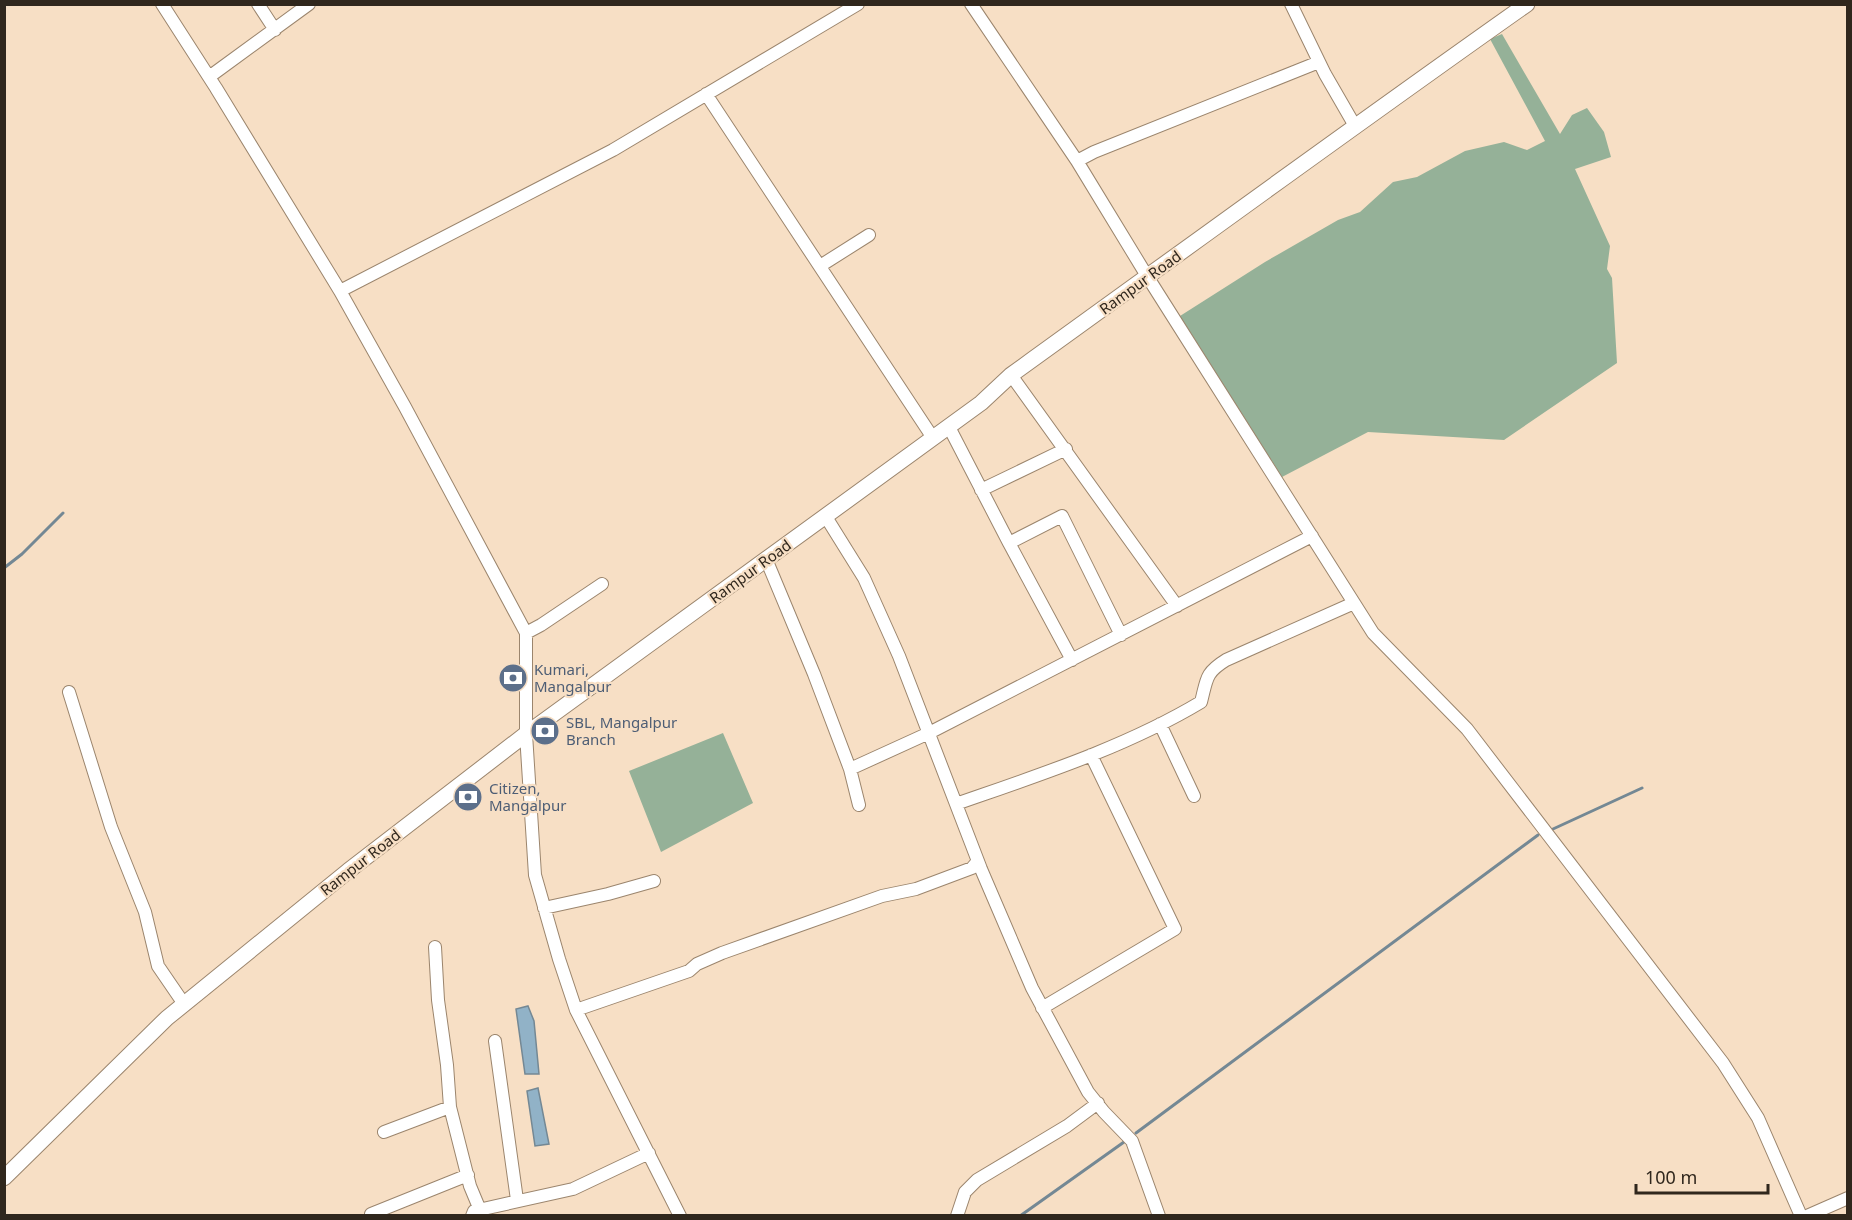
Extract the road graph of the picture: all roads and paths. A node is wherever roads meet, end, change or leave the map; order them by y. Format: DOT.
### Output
graph roads {
  1 [pos="162,4"];
  2 [pos="258,4"];
  3 [pos="309,4"];
  4 [pos="858,4"];
  5 [pos="971,4"];
  6 [pos="1291,4"];
  7 [pos="1527,4"];
  8 [pos="275,30"];
  9 [pos="1319,62"];
  10 [pos="209,77"];
  11 [pos="706,94"];
  12 [pos="1354,126"];
  13 [pos="1077,161"];
  14 [pos="869,235"];
  15 [pos="820,266"];
  16 [pos="1147,276"];
  17 [pos="340,291"];
  18 [pos="1011,375"];
  19 [pos="949,427"];
  20 [pos="933,438"];
  21 [pos="1066,449"];
  22 [pos="981,490"];
  23 [pos="826,517"];
  24 [pos="1312,536"];
  25 [pos="1009,543"];
  26 [pos="766,559"];
  27 [pos="602,584"];
  28 [pos="1354,603"];
  29 [pos="1177,606"];
  30 [pos="526,633"];
  31 [pos="1121,635"];
  32 [pos="1072,660"];
  33 [pos="69,692"];
  34 [pos="1160,724"];
  35 [pos="526,734"];
  36 [pos="929,734"];
  37 [pos="1091,755"];
  38 [pos="850,770"];
  39 [pos="1194,796"];
  40 [pos="956,804"];
  41 [pos="859,805"];
  42 [pos="978,861"];
  43 [pos="654,881"];
  44 [pos="544,908"];
  45 [pos="435,947"];
  46 [pos="184,1004"];
  47 [pos="1042,1008"];
  48 [pos="576,1010"];
  49 [pos="495,1041"];
  50 [pos="1098,1103"];
  51 [pos="450,1107"];
  52 [pos="384,1132"];
  53 [pos="649,1153"];
  54 [pos="468,1176"];
  55 [pos="4,1178"];
  56 [pos="1848,1198"];
  57 [pos="517,1200"];
  58 [pos="476,1213"];
  59 [pos="371,1214"];
  60 [pos="680,1215"];
  61 [pos="957,1215"];
  62 [pos="1159,1215"];
  63 [pos="1800,1215"];
  1 -- 10 [label="street"];
  2 -- 8 [label="street"];
  3 -- 8 [label="street"];
  4 -- 11 [label="street"];
  5 -- 13 [label="street"];
  6 -- 9 [label="street"];
  7 -- 12 [label="main road, Rampur Road"];
  8 -- 10 [label="street"];
  9 -- 12 [label="street"];
  9 -- 13 [label="street"];
  10 -- 17 [label="street"];
  11 -- 15 [label="street"];
  11 -- 17 [label="street"];
  12 -- 16 [label="main road, Rampur Road"];
  13 -- 16 [label="street"];
  14 -- 15 [label="street"];
  15 -- 20 [label="street"];
  16 -- 18 [label="main road, Rampur Road"];
  16 -- 24 [label="street"];
  17 -- 30 [label="street"];
  18 -- 19 [label="main road, Rampur Road"];
  18 -- 21 [label="street"];
  19 -- 20 [label="main road, Rampur Road"];
  19 -- 22 [label="street"];
  20 -- 23 [label="main road, Rampur Road"];
  21 -- 22 [label="street"];
  21 -- 29 [label="street"];
  22 -- 25 [label="street"];
  23 -- 26 [label="main road, Rampur Road"];
  23 -- 36 [label="street"];
  24 -- 28 [label="street"];
  24 -- 29 [label="street"];
  25 -- 31 [label="street"];
  25 -- 32 [label="street"];
  26 -- 35 [label="main road, Rampur Road"];
  26 -- 38 [label="street"];
  27 -- 30 [label="street"];
  28 -- 34 [label="street"];
  28 -- 63 [label="street"];
  29 -- 31 [label="street"];
  30 -- 35 [label="street"];
  31 -- 32 [label="street"];
  32 -- 36 [label="street"];
  33 -- 46 [label="street"];
  34 -- 37 [label="street"];
  34 -- 39 [label="street"];
  35 -- 44 [label="street"];
  35 -- 46 [label="main road, Rampur Road"];
  36 -- 38 [label="street"];
  36 -- 40 [label="street"];
  37 -- 40 [label="street"];
  37 -- 47 [label="street"];
  38 -- 41 [label="street"];
  40 -- 42 [label="street"];
  42 -- 47 [label="street"];
  42 -- 48 [label="street"];
  43 -- 44 [label="street"];
  44 -- 48 [label="street"];
  45 -- 51 [label="street"];
  46 -- 55 [label="main road, Rampur Road"];
  47 -- 50 [label="street"];
  48 -- 53 [label="street"];
  49 -- 57 [label="street"];
  50 -- 61 [label="street"];
  50 -- 62 [label="street"];
  51 -- 52 [label="street"];
  51 -- 54 [label="street"];
  53 -- 57 [label="street"];
  53 -- 60 [label="street"];
  54 -- 58 [label="street"];
  54 -- 59 [label="street"];
  56 -- 63 [label="street"];
  57 -- 58 [label="street"];
}
